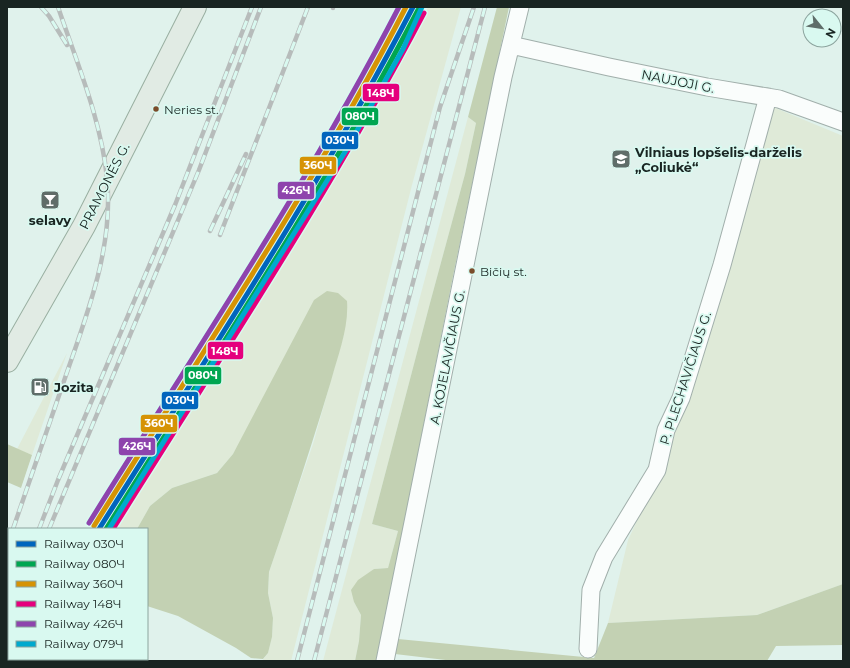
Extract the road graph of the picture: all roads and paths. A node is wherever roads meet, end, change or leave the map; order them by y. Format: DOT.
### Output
graph roads {
  1 [pos="195,7"];
  2 [pos="520,7"];
  3 [pos="511,45"];
  4 [pos="768,97"];
  5 [pos="843,122"];
  6 [pos="7,361"];
  7 [pos="588,649"];
  8 [pos="385,661"];
  1 -- 6 [label="main road, PRAMONĖS G."];
  2 -- 3 [label="street, A. KOJELAVIČIAUS G."];
  3 -- 4 [label="street, NAUJOJI G."];
  3 -- 8 [label="street, A. KOJELAVIČIAUS G."];
  4 -- 5 [label="street, NAUJOJI G."];
  4 -- 7 [label="street, P. PLECHAVIČIAUS G."];
}
